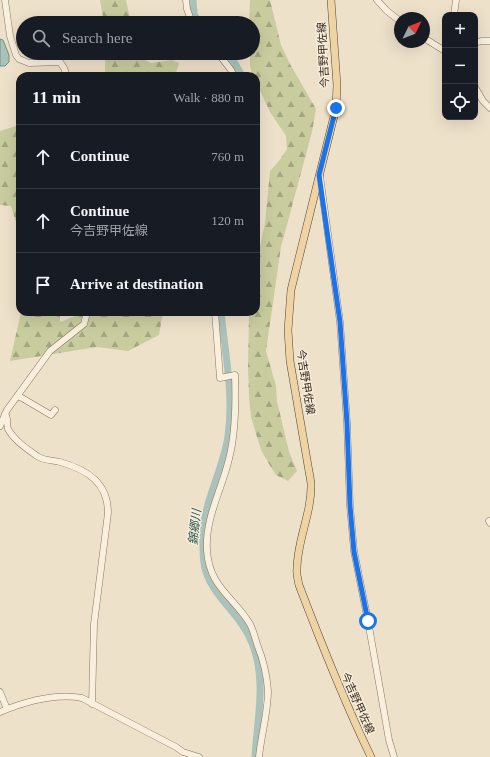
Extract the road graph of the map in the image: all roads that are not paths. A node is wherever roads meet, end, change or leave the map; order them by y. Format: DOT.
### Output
graph roads {
  1 [pos="5,0"];
  2 [pos="186,0"];
  3 [pos="331,0"];
  4 [pos="377,0"];
  5 [pos="456,0"];
  6 [pos="454,12"];
  7 [pos="190,16"];
  8 [pos="394,16"];
  9 [pos="490,41"];
  10 [pos="430,42"];
  11 [pos="478,42"];
  12 [pos="442,49"];
  13 [pos="16,55"];
  14 [pos="22,60"];
  15 [pos="223,60"];
  16 [pos="66,72"];
  17 [pos="232,72"];
  18 [pos="478,92"];
  19 [pos="490,108"];
  20 [pos="319,175"];
  21 [pos="86,316"];
  22 [pos="214,316"];
  23 [pos="17,396"];
  24 [pos="55,410"];
  25 [pos="5,414"];
  26 [pos="0,426"];
  27 [pos="0,692"];
  28 [pos="92,704"];
  29 [pos="7,709"];
  30 [pos="0,712"];
  31 [pos="199,757"];
  32 [pos="259,757"];
  33 [pos="371,757"];
  34 [pos="394,757"];
  1 -- 13 [label="street"];
  2 -- 7 [label="street"];
  3 -- 20 [label="main road, 今吉野甲佐線"];
  4 -- 8 [label="street"];
  5 -- 6 [label="street"];
  9 -- 11 [label="street"];
  10 -- 12 [label="street"];
  14 -- 16 [label="street"];
  15 -- 17 [label="street"];
  18 -- 19 [label="street"];
  20 -- 33 [label="main road, 今吉野甲佐線"];
  20 -- 34 [label="street"];
  21 -- 23 [label="street"];
  22 -- 32 [label="street"];
  23 -- 24 [label="street"];
  23 -- 25 [label="street"];
  25 -- 26 [label="street"];
  25 -- 28 [label="street"];
  27 -- 29 [label="street"];
  28 -- 29 [label="street"];
  28 -- 31 [label="street"];
  29 -- 30 [label="street"];
}
